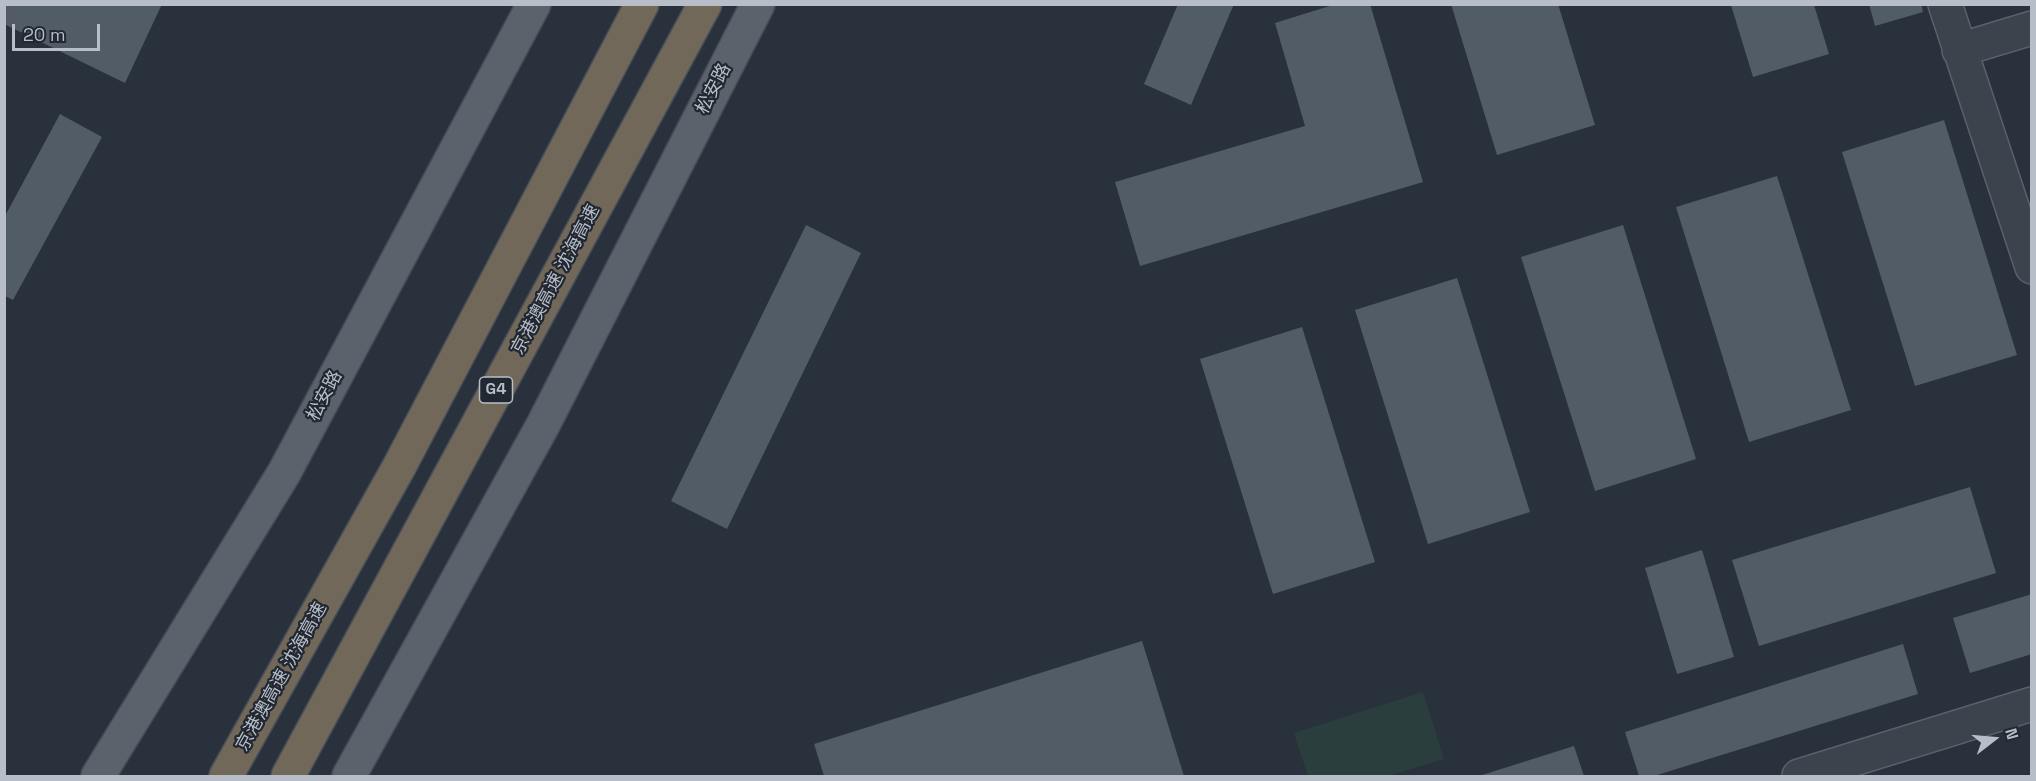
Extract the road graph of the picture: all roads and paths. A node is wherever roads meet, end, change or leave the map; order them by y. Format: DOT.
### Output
graph roads {
  1 [pos="534,4"];
  2 [pos="642,4"];
  3 [pos="705,4"];
  4 [pos="758,4"];
  5 [pos="1945,4"];
  6 [pos="2031,28"];
  7 [pos="1959,50"];
  8 [pos="2031,267"];
  9 [pos="2031,704"];
  10 [pos="98,777"];
  11 [pos="226,777"];
  12 [pos="288,777"];
  13 [pos="349,777"];
  14 [pos="1799,777"];
  1 -- 10 [label="main road, 松安路"];
  2 -- 11 [label="highway, 京港澳高速 沈海高速"];
  3 -- 12 [label="highway, 京港澳高速 沈海高速 / G4"];
  4 -- 13 [label="main road, 松安路"];
  5 -- 7 [label="street"];
  6 -- 7 [label="street"];
  7 -- 8 [label="street"];
  9 -- 14 [label="street"];
}
